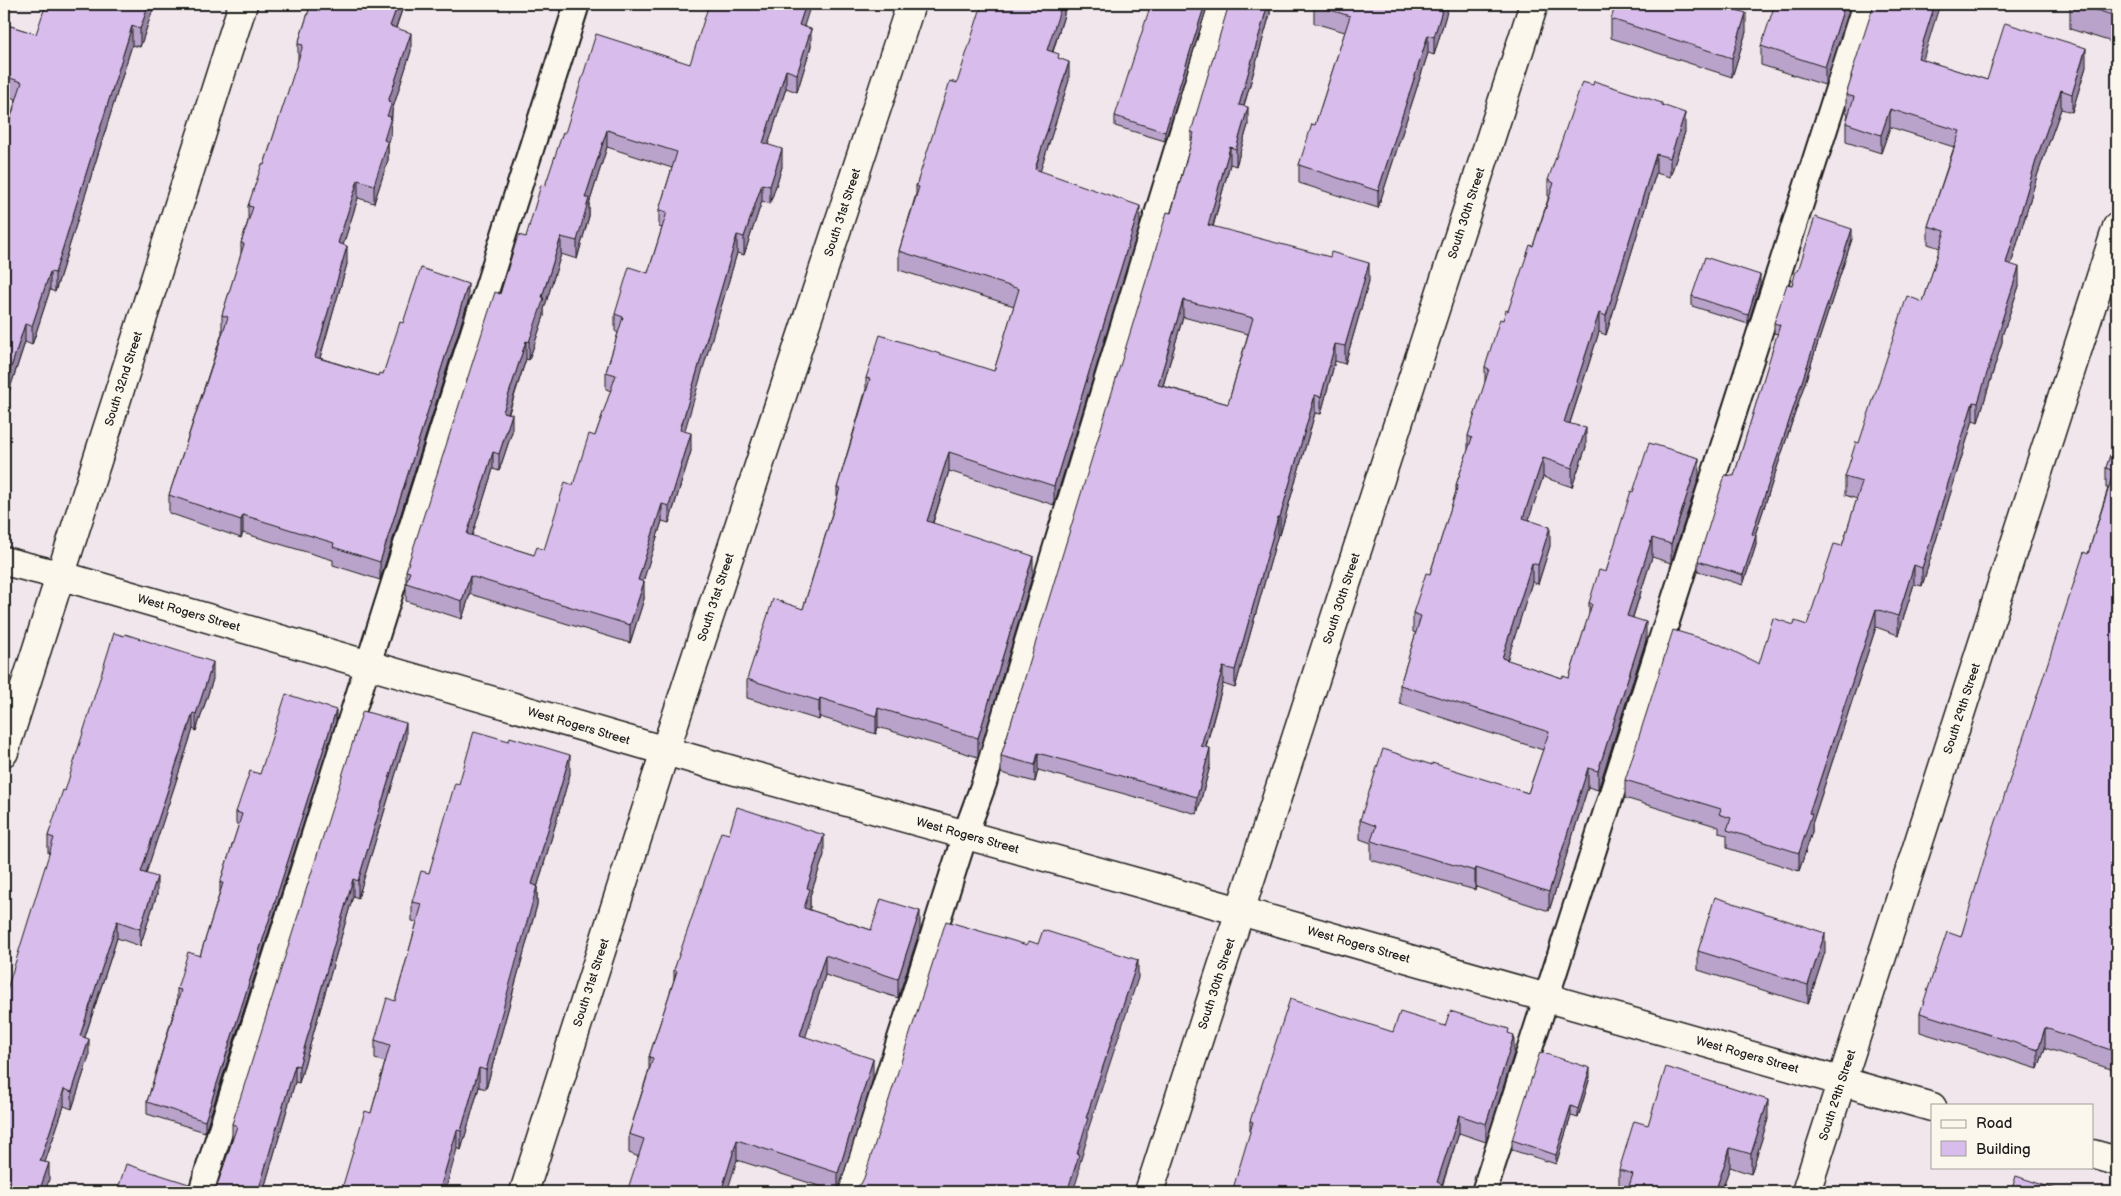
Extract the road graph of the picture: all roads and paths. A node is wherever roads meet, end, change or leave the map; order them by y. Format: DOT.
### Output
graph roads {
  1 [pos="242,4"];
  2 [pos="577,4"];
  3 [pos="911,4"];
  4 [pos="1221,4"];
  5 [pos="1534,4"];
  6 [pos="1865,4"];
  7 [pos="2117,227"];
  8 [pos="4,561"];
  9 [pos="59,575"];
  10 [pos="368,665"];
  11 [pos="665,751"];
  12 [pos="4,752"];
  13 [pos="965,835"];
  14 [pos="1240,910"];
  15 [pos="1546,998"];
  16 [pos="1842,1080"];
  17 [pos="1931,1107"];
  18 [pos="2094,1155"];
  19 [pos="2117,1161"];
  20 [pos="201,1192"];
  21 [pos="524,1192"];
  22 [pos="852,1192"];
  23 [pos="1149,1192"];
  24 [pos="1484,1192"];
  25 [pos="1806,1192"];
  1 -- 9 [label="street, South 32nd Street"];
  2 -- 10 [label="lane"];
  3 -- 11 [label="street, South 31st Street"];
  4 -- 13 [label="lane"];
  5 -- 14 [label="street, South 30th Street"];
  6 -- 15 [label="lane"];
  7 -- 16 [label="street, South 29th Street"];
  8 -- 9 [label="street, West Rogers Street"];
  9 -- 10 [label="street, West Rogers Street"];
  9 -- 12 [label="street, South 32nd Street"];
  10 -- 11 [label="street, West Rogers Street"];
  10 -- 20 [label="lane"];
  11 -- 13 [label="street, West Rogers Street"];
  11 -- 21 [label="street, South 31st Street"];
  13 -- 14 [label="street, West Rogers Street"];
  13 -- 22 [label="lane"];
  14 -- 15 [label="street, West Rogers Street"];
  14 -- 23 [label="street, South 30th Street"];
  15 -- 16 [label="street, West Rogers Street"];
  15 -- 24 [label="lane"];
  16 -- 17 [label="street, West Rogers Street"];
  16 -- 25 [label="street, South 29th Street"];
  18 -- 19 [label="street"];
}
